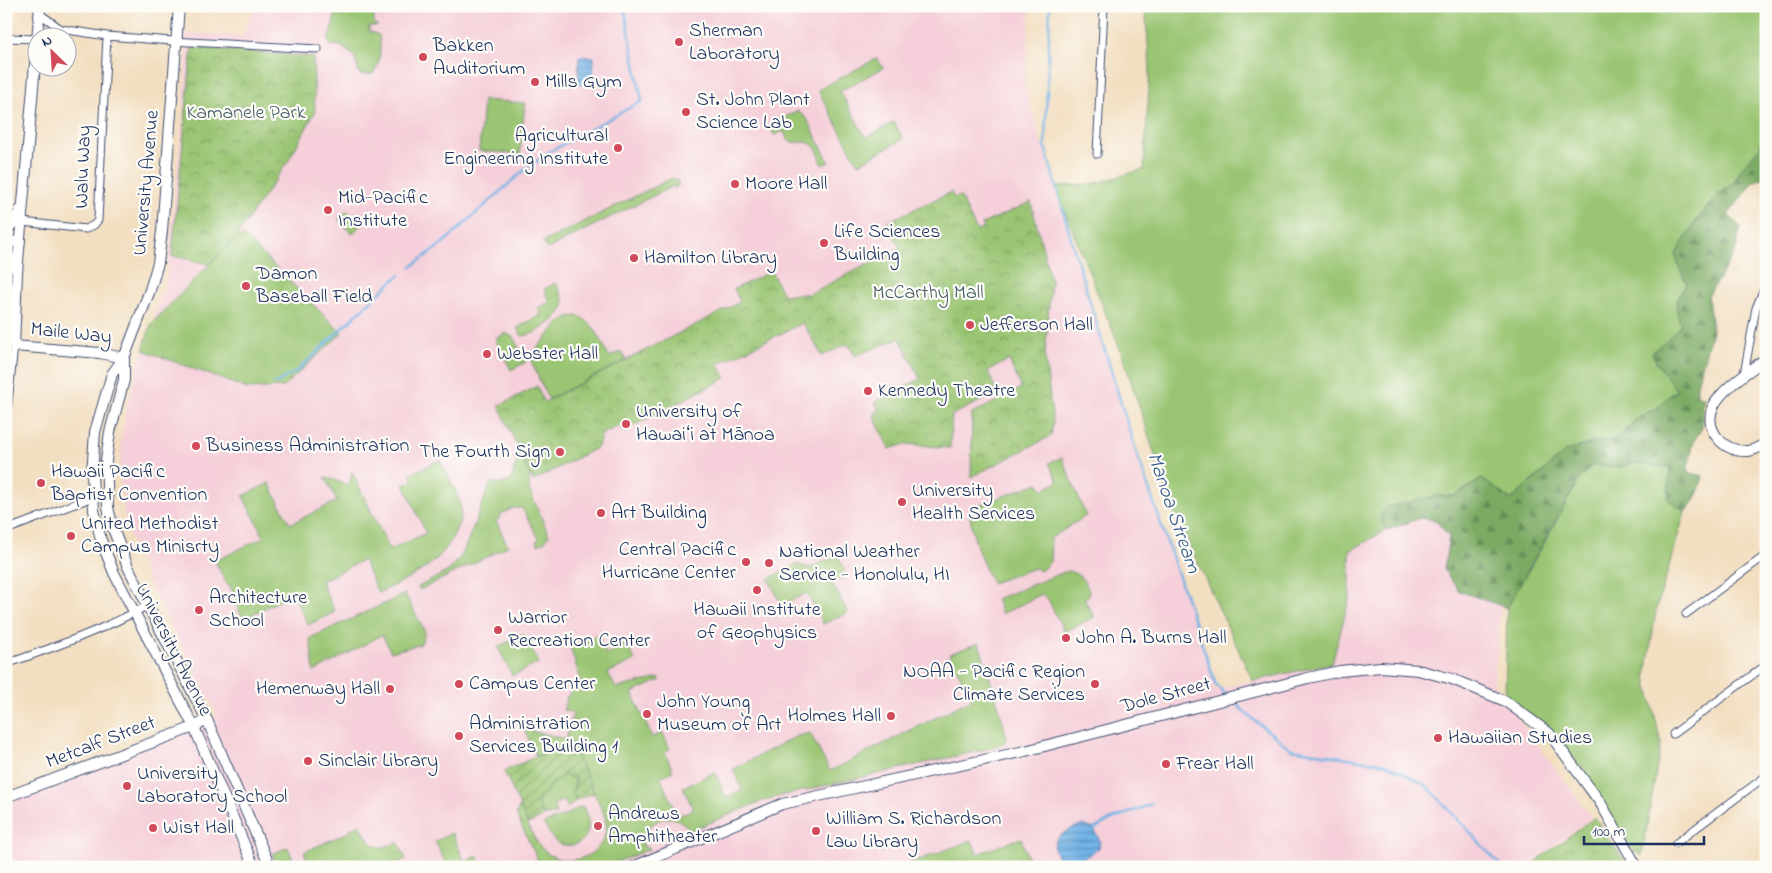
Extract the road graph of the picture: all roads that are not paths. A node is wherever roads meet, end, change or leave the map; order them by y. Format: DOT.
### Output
graph roads {
  1 [pos="179,6"];
  2 [pos="1104,6"];
  3 [pos="40,10"];
  4 [pos="39,28"];
  5 [pos="60,28"];
  6 [pos="78,32"];
  7 [pos="106,36"];
  8 [pos="6,38"];
  9 [pos="28,39"];
  10 [pos="176,41"];
  11 [pos="318,49"];
  12 [pos="35,78"];
  13 [pos="1098,154"];
  14 [pos="23,200"];
  15 [pos="22,222"];
  16 [pos="6,231"];
  17 [pos="20,241"];
  18 [pos="6,242"];
  19 [pos="6,254"];
  20 [pos="17,273"];
  21 [pos="1766,284"];
  22 [pos="11,315"];
  23 [pos="14,346"];
  24 [pos="124,358"];
  25 [pos="1766,359"];
  26 [pos="1744,374"];
  27 [pos="8,385"];
  28 [pos="6,421"];
  29 [pos="1766,443"];
  30 [pos="93,496"];
  31 [pos="108,497"];
  32 [pos="6,530"];
  33 [pos="1766,554"];
  34 [pos="148,605"];
  35 [pos="134,612"];
  36 [pos="1686,614"];
  37 [pos="6,664"];
  38 [pos="1766,665"];
  39 [pos="207,720"];
  40 [pos="194,727"];
  41 [pos="1673,734"];
  42 [pos="1766,776"];
  43 [pos="6,797"];
  44 [pos="1676,842"];
  45 [pos="254,867"];
  46 [pos="270,867"];
  47 [pos="633,867"];
  48 [pos="1637,867"];
  1 -- 10 [label="street, University Avenue"];
  2 -- 13 [label="street"];
  3 -- 4 [label="street"];
  3 -- 5 [label="street"];
  6 -- 7 [label="street"];
  7 -- 10 [label="street"];
  7 -- 15 [label="street, Walu Way"];
  8 -- 9 [label="street"];
  10 -- 11 [label="street"];
  10 -- 24 [label="street, University Avenue"];
  12 -- 14 [label="street"];
  14 -- 15 [label="street"];
  14 -- 16 [label="street"];
  15 -- 17 [label="street"];
  17 -- 18 [label="street"];
  17 -- 20 [label="street"];
  19 -- 20 [label="street"];
  20 -- 22 [label="street"];
  21 -- 26 [label="street"];
  22 -- 23 [label="street"];
  23 -- 24 [label="street, Maile Way"];
  23 -- 27 [label="street"];
  24 -- 30 [label="street, University Avenue"];
  24 -- 31 [label="street, University Avenue"];
  25 -- 26 [label="street"];
  26 -- 29 [label="street"];
  27 -- 28 [label="street"];
  30 -- 31 [label="street"];
  30 -- 32 [label="street"];
  30 -- 35 [label="street, University Avenue"];
  31 -- 34 [label="street, University Avenue"];
  33 -- 36 [label="street"];
  34 -- 35 [label="street"];
  34 -- 39 [label="street, University Avenue"];
  35 -- 37 [label="street"];
  35 -- 40 [label="street, University Avenue"];
  38 -- 41 [label="street"];
  39 -- 40 [label="street, Metcalf Street"];
  39 -- 46 [label="street, University Avenue"];
  40 -- 43 [label="street, Metcalf Street"];
  40 -- 45 [label="street, University Avenue"];
  42 -- 44 [label="street"];
  47 -- 48 [label="street, Dole Street"];
}
